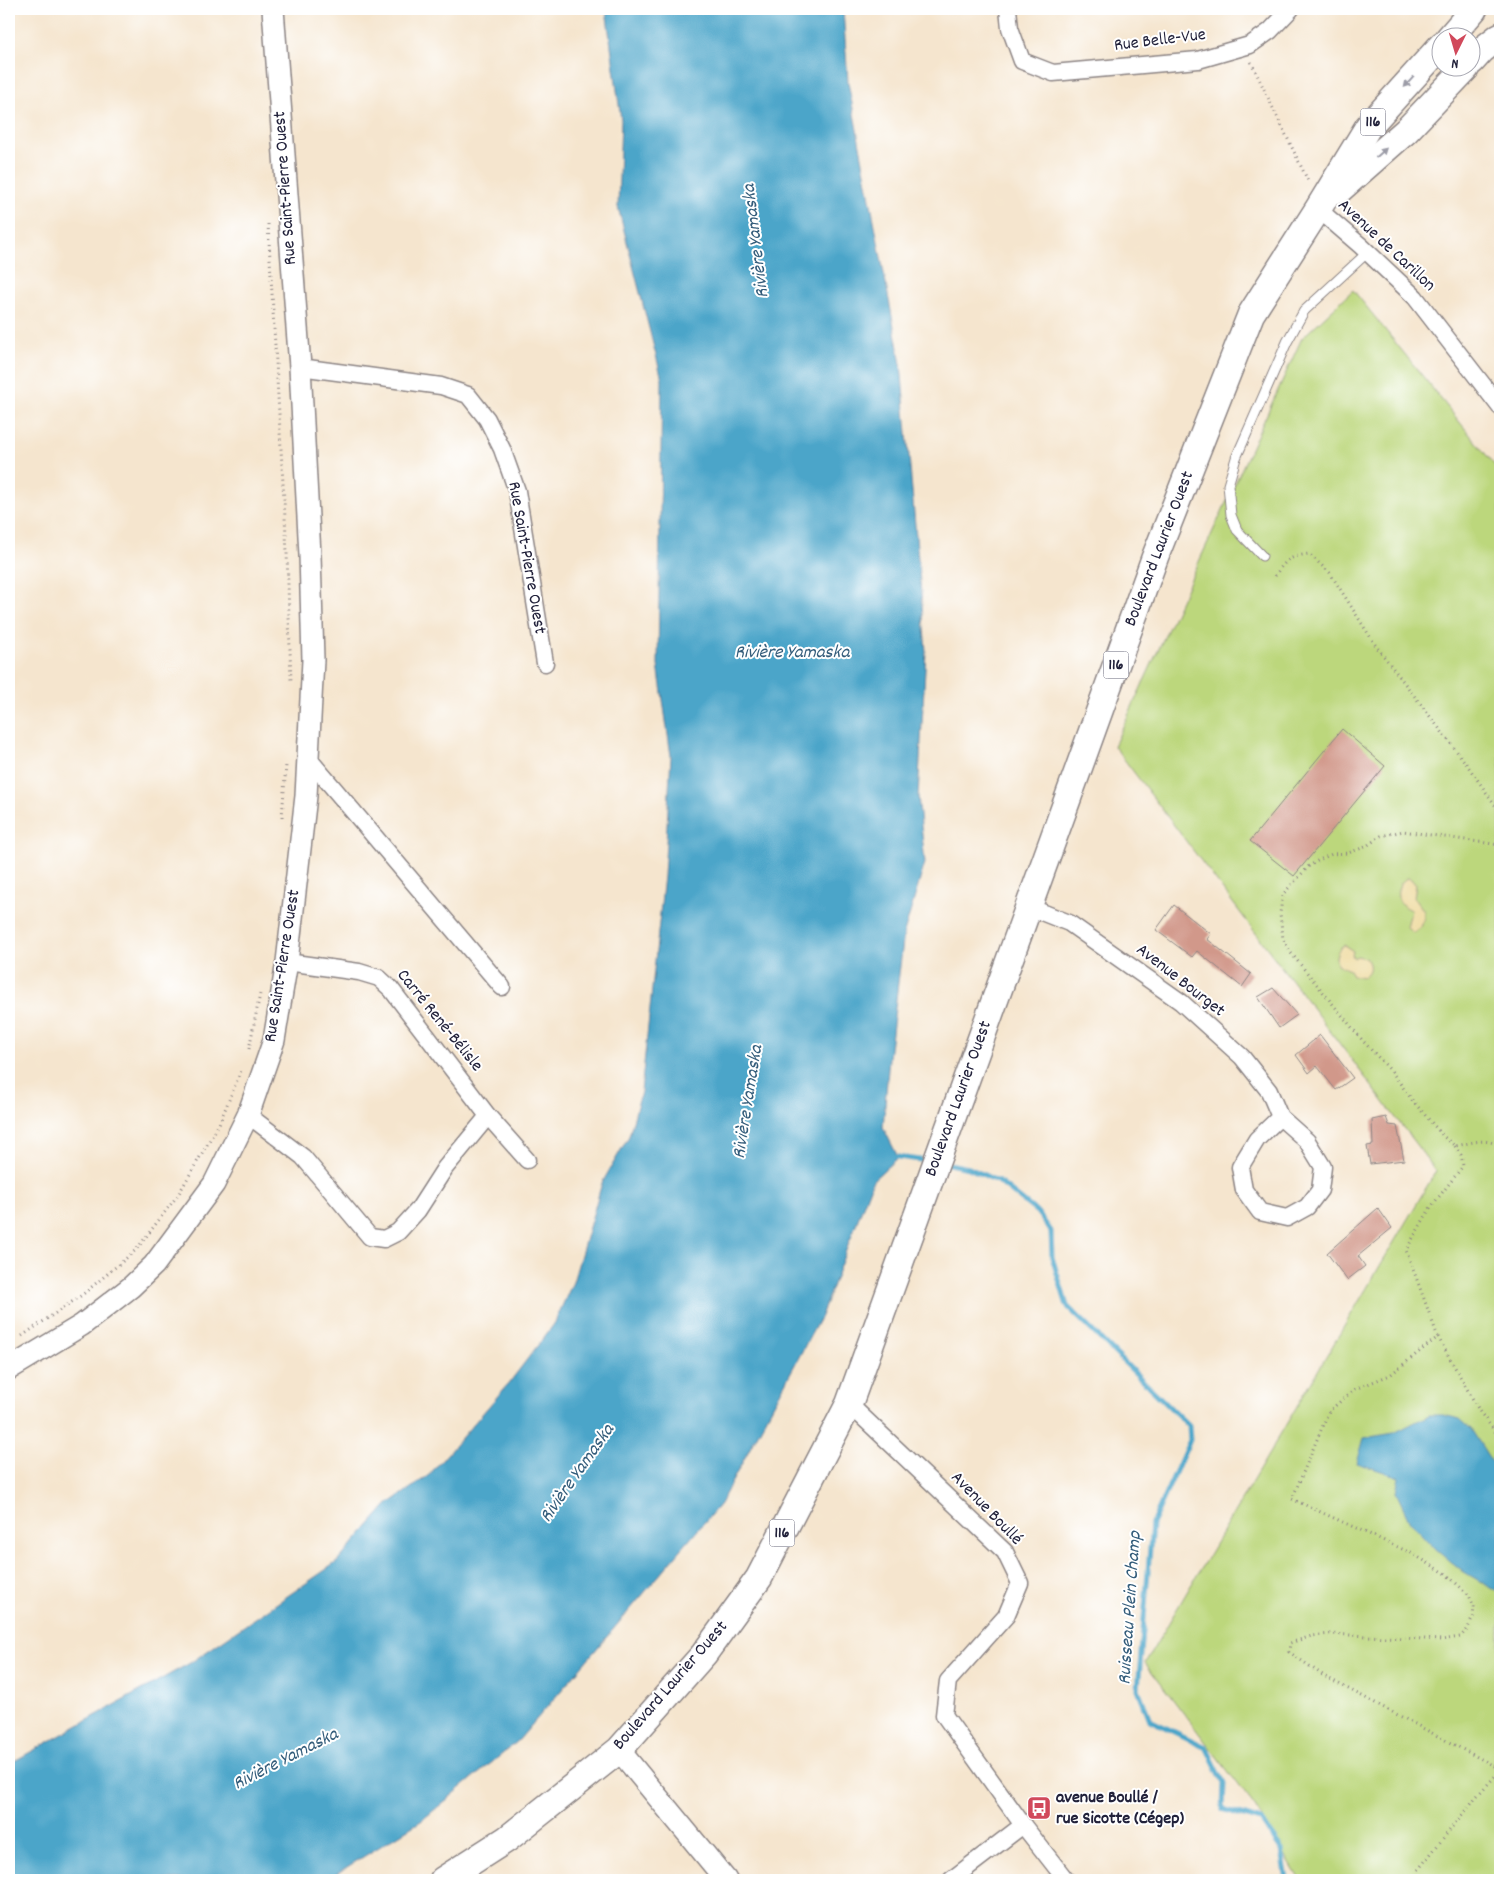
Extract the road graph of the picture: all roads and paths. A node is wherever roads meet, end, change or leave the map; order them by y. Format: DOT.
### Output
graph roads {
  1 [pos="273,9"];
  2 [pos="1008,9"];
  3 [pos="1291,9"];
  4 [pos="1474,9"];
  5 [pos="1458,28"];
  6 [pos="1500,36"];
  7 [pos="1244,46"];
  8 [pos="1482,50"];
  9 [pos="1432,56"];
  10 [pos="1456,78"];
  11 [pos="1318,209"];
  12 [pos="268,222"];
  13 [pos="1368,252"];
  14 [pos="300,367"];
  15 [pos="1499,403"];
  16 [pos="1262,556"];
  17 [pos="1275,576"];
  18 [pos="545,663"];
  19 [pos="291,692"];
  20 [pos="298,757"];
  21 [pos="1500,812"];
  22 [pos="282,822"];
  23 [pos="1500,844"];
  24 [pos="1029,907"];
  25 [pos="287,962"];
  26 [pos="502,987"];
  27 [pos="261,993"];
  28 [pos="247,1056"];
  29 [pos="244,1064"];
  30 [pos="248,1114"];
  31 [pos="488,1116"];
  32 [pos="1280,1117"];
  33 [pos="1455,1146"];
  34 [pos="1500,1146"];
  35 [pos="527,1160"];
  36 [pos="1438,1337"];
  37 [pos="16,1340"];
  38 [pos="9,1369"];
  39 [pos="849,1404"];
  40 [pos="1500,1438"];
  41 [pos="619,1750"];
  42 [pos="1500,1770"];
  43 [pos="1023,1825"];
  44 [pos="1418,1870"];
  45 [pos="443,1880"];
  46 [pos="726,1880"];
  47 [pos="951,1880"];
  48 [pos="1066,1880"];
  1 -- 14 [label="street, Rue Saint-Pierre Ouest"];
  2 -- 7 [label="street, Rue Belle-Vue"];
  3 -- 7 [label="street, Rue Belle-Vue"];
  4 -- 5 [label="main road"];
  6 -- 8 [label="main road"];
  7 -- 11 [label="path"];
  9 -- 11 [label="main road, Boulevard Laurier Ouest / 116, one-way"];
  11 -- 10 [label="main road, Boulevard Laurier Ouest / 116, one-way"];
  11 -- 13 [label="street, Avenue de Carillon"];
  11 -- 24 [label="main road, Boulevard Laurier Ouest / 116"];
  12 -- 19 [label="path"];
  13 -- 15 [label="street, Avenue de Carillon"];
  13 -- 16 [label="lane"];
  14 -- 18 [label="street, Rue Saint-Pierre Ouest"];
  14 -- 20 [label="street, Rue Saint-Pierre Ouest"];
  17 -- 21 [label="path"];
  20 -- 22 [label="path"];
  20 -- 25 [label="street, Rue Saint-Pierre Ouest"];
  20 -- 26 [label="street"];
  23 -- 33 [label="path"];
  24 -- 32 [label="street, Avenue Bourget"];
  24 -- 39 [label="main road, Boulevard Laurier Ouest / 116"];
  25 -- 30 [label="street, Rue Saint-Pierre Ouest"];
  25 -- 31 [label="street, Carré René-Bélisle"];
  27 -- 28 [label="path"];
  29 -- 37 [label="path"];
  30 -- 31 [label="street"];
  30 -- 38 [label="street, Rue Saint-Pierre Ouest"];
  31 -- 35 [label="street, Carré René-Bélisle"];
  32 -- 32 [label="street, Avenue Bourget"];
  33 -- 34 [label="path"];
  33 -- 36 [label="path"];
  36 -- 40 [label="path"];
  36 -- 42 [label="path"];
  39 -- 41 [label="main road, Boulevard Laurier Ouest / 116"];
  39 -- 43 [label="street, Avenue Boullé"];
  41 -- 45 [label="main road, Boulevard Laurier Ouest / 116"];
  41 -- 46 [label="street"];
  42 -- 44 [label="path"];
  43 -- 47 [label="street"];
  43 -- 48 [label="street, Avenue Boullé"];
}
